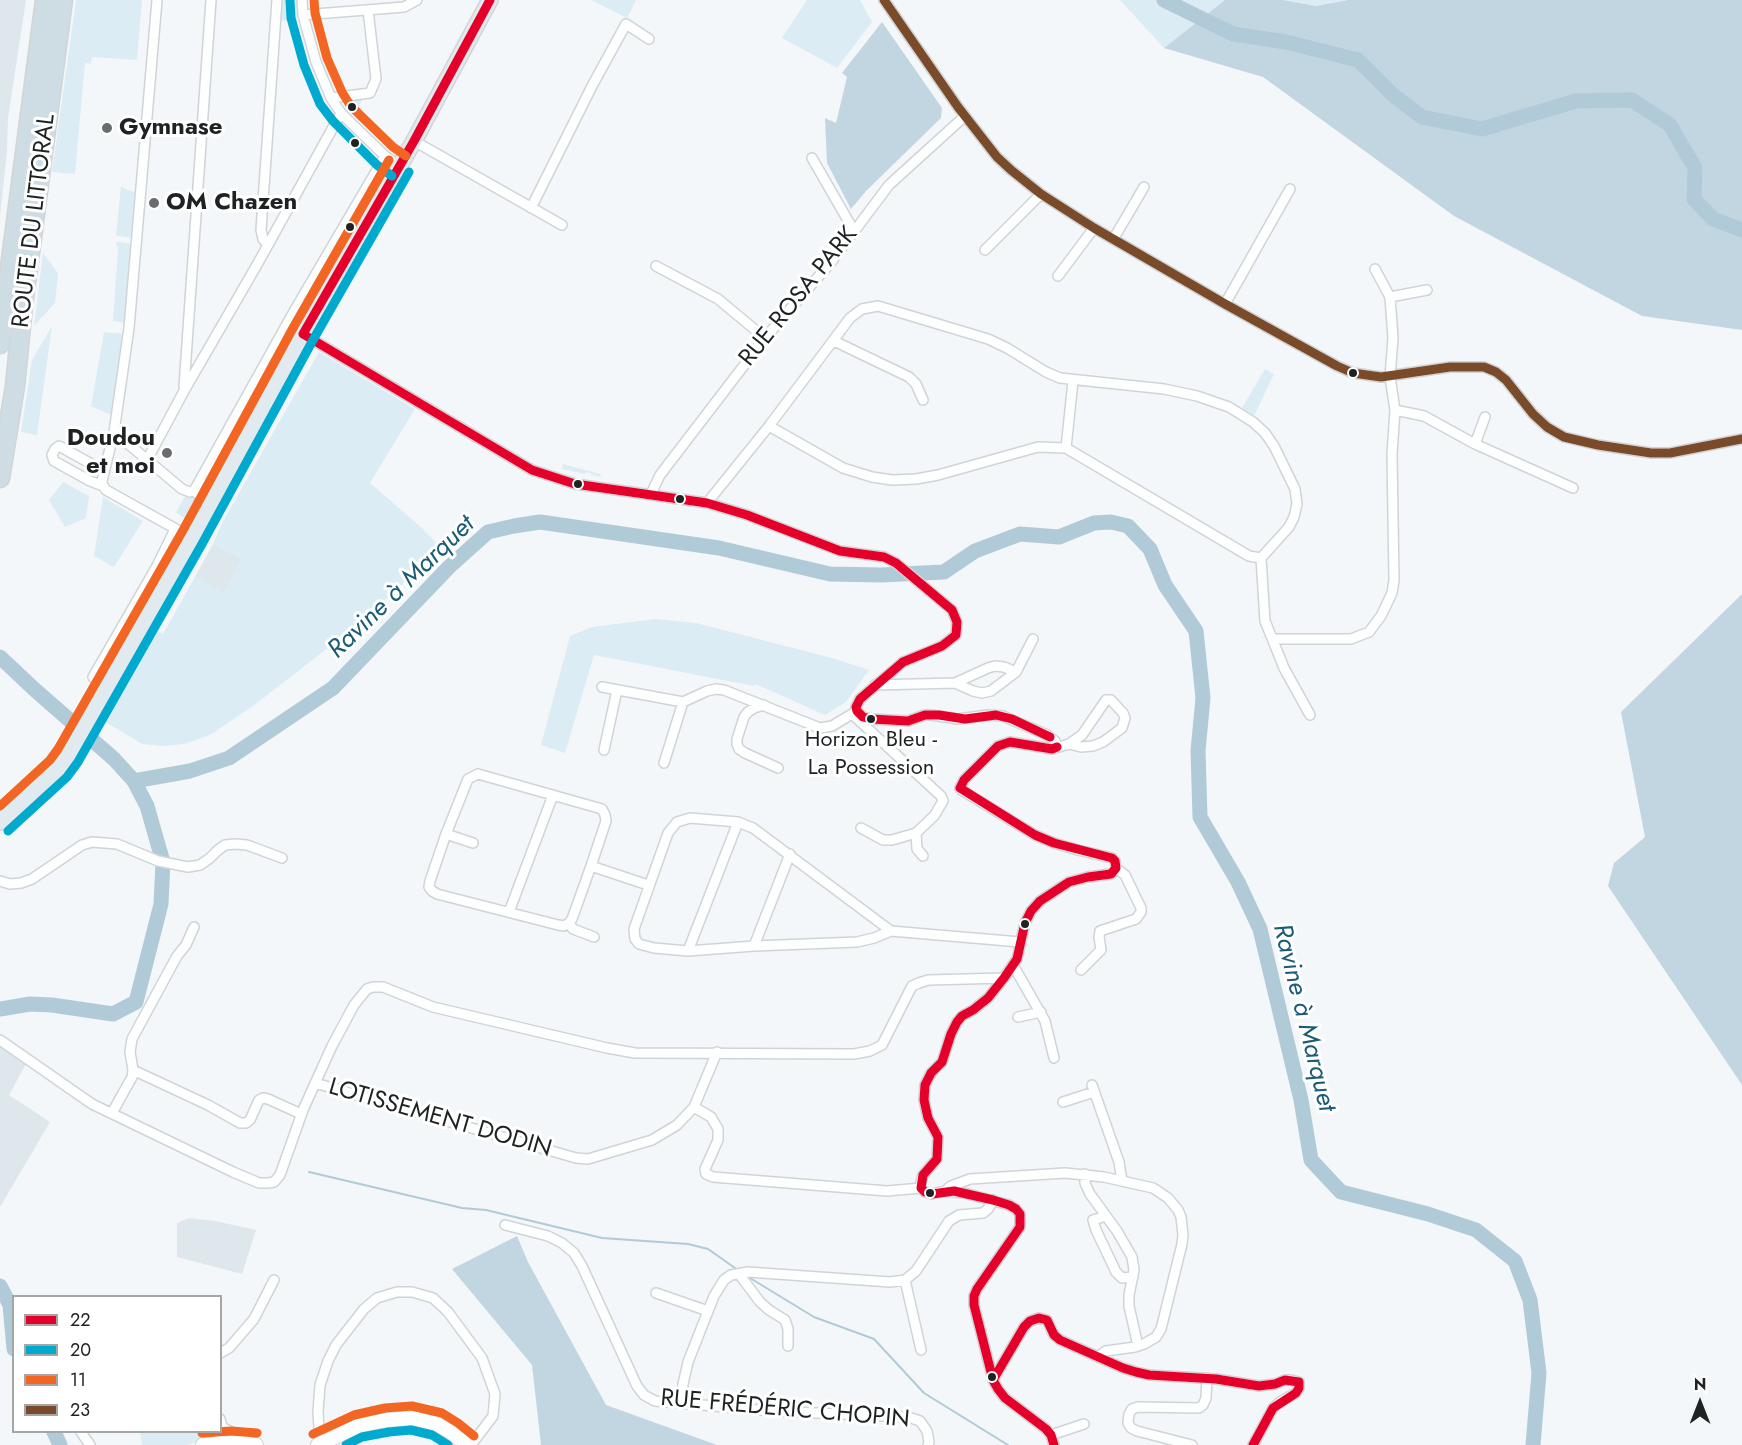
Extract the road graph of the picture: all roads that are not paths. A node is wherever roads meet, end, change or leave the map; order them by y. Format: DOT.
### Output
graph roads {
  1 [pos="45,0"];
  2 [pos="63,0"];
  3 [pos="157,0"];
  4 [pos="211,0"];
  5 [pos="277,0"];
  6 [pos="303,0"];
  7 [pos="361,0"];
  8 [pos="417,0"];
  9 [pos="490,0"];
  10 [pos="884,0"];
  11 [pos="364,10"];
  12 [pos="303,15"];
  13 [pos="649,39"];
  14 [pos="331,98"];
  15 [pos="341,113"];
  16 [pos="965,116"];
  17 [pos="414,141"];
  18 [pos="385,156"];
  19 [pos="813,158"];
  20 [pos="399,166"];
  21 [pos="1144,187"];
  22 [pos="1290,189"];
  23 [pos="1041,194"];
  24 [pos="531,208"];
  25 [pos="562,225"];
  26 [pos="1094,228"];
  27 [pos="854,231"];
  28 [pos="1114,238"];
  29 [pos="267,244"];
  30 [pos="985,250"];
  31 [pos="656,266"];
  32 [pos="1375,269"];
  33 [pos="1058,276"];
  34 [pos="1427,290"];
  35 [pos="1390,297"];
  36 [pos="1225,304"];
  37 [pos="303,334"];
  38 [pos="765,338"];
  39 [pos="834,341"];
  40 [pos="0,344"];
  41 [pos="187,351"];
  42 [pos="204,356"];
  43 [pos="1389,377"];
  44 [pos="1073,381"];
  45 [pos="184,391"];
  46 [pos="923,400"];
  47 [pos="1395,410"];
  48 [pos="1485,417"];
  49 [pos="769,426"];
  50 [pos="114,432"];
  51 [pos="1742,439"];
  52 [pos="1475,444"];
  53 [pos="1066,448"];
  54 [pos="147,460"];
  55 [pos="104,471"];
  56 [pos="0,478"];
  57 [pos="103,486"];
  58 [pos="1573,488"];
  59 [pos="194,491"];
  60 [pos="651,494"];
  61 [pos="707,503"];
  62 [pos="210,504"];
  63 [pos="175,530"];
  64 [pos="192,538"];
  65 [pos="1261,558"];
  66 [pos="1033,639"];
  67 [pos="1274,639"];
  68 [pos="1016,672"];
  69 [pos="93,677"];
  70 [pos="955,682"];
  71 [pos="875,685"];
  72 [pos="602,687"];
  73 [pos="617,690"];
  74 [pos="683,702"];
  75 [pos="764,705"];
  76 [pos="854,712"];
  77 [pos="1310,715"];
  78 [pos="1070,744"];
  79 [pos="1057,747"];
  80 [pos="604,750"];
  81 [pos="664,763"];
  82 [pos="778,768"];
  83 [pos="553,795"];
  84 [pos="0,822"];
  85 [pos="738,822"];
  86 [pos="861,828"];
  87 [pos="916,833"];
  88 [pos="446,834"];
  89 [pos="473,843"];
  90 [pos="790,854"];
  91 [pos="923,856"];
  92 [pos="282,858"];
  93 [pos="591,867"];
  94 [pos="1116,868"];
  95 [pos="0,881"];
  96 [pos="648,885"];
  97 [pos="509,912"];
  98 [pos="569,923"];
  99 [pos="194,927"];
  100 [pos="891,931"];
  101 [pos="594,936"];
  102 [pos="1020,942"];
  103 [pos="754,946"];
  104 [pos="688,951"];
  105 [pos="1013,965"];
  106 [pos="1081,970"];
  107 [pos="1005,978"];
  108 [pos="1041,1012"];
  109 [pos="1017,1017"];
  110 [pos="0,1040"];
  111 [pos="717,1052"];
  112 [pos="1054,1058"];
  113 [pos="133,1070"];
  114 [pos="315,1083"];
  115 [pos="1063,1102"];
  116 [pos="694,1107"];
  117 [pos="112,1113"];
  118 [pos="301,1114"];
  119 [pos="1085,1174"];
  120 [pos="1122,1181"];
  121 [pos="921,1188"];
  122 [pos="945,1191"];
  123 [pos="993,1200"];
  124 [pos="1106,1216"];
  125 [pos="505,1225"];
  126 [pos="739,1274"];
  127 [pos="1133,1277"];
  128 [pos="274,1280"];
  129 [pos="905,1280"];
  130 [pos="656,1293"];
  131 [pos="708,1311"];
  132 [pos="788,1346"];
  133 [pos="1138,1346"];
  134 [pos="921,1350"];
  135 [pos="222,1352"];
  136 [pos="1099,1356"];
  137 [pos="1207,1378"];
  138 [pos="993,1380"];
  139 [pos="682,1404"];
  140 [pos="222,1424"];
  141 [pos="1084,1424"];
  142 [pos="1052,1440"];
  143 [pos="218,1444"];
  144 [pos="203,1445"];
  145 [pos="256,1445"];
  146 [pos="319,1445"];
  147 [pos="469,1445"];
  148 [pos="928,1445"];
  149 [pos="1192,1445"];
  150 [pos="1253,1445"];
  1 -- 40 [label="highway, ROUTE DU LITTORAL"];
  2 -- 56 [label="highway, ROUTE DU LITTORAL"];
  3 -- 50 [label="street"];
  4 -- 41 [label="street"];
  5 -- 29 [label="street"];
  6 -- 12 [label="street"];
  7 -- 11 [label="street"];
  8 -- 11 [label="street"];
  9 -- 17 [label="main road"];
  10 -- 16 [label="street"];
  11 -- 12 [label="street"];
  11 -- 14 [label="street"];
  12 -- 14 [label="street"];
  13 -- 24 [label="street"];
  14 -- 15 [label="street"];
  15 -- 18 [label="street"];
  15 -- 29 [label="street"];
  16 -- 23 [label="street"];
  16 -- 27 [label="street, RUE ROSA PARK"];
  17 -- 20 [label="main road"];
  17 -- 24 [label="street"];
  18 -- 20 [label="street"];
  18 -- 59 [label="street"];
  19 -- 27 [label="street"];
  20 -- 37 [label="main road"];
  21 -- 28 [label="street"];
  22 -- 36 [label="street"];
  23 -- 26 [label="street"];
  23 -- 30 [label="street"];
  24 -- 25 [label="street"];
  26 -- 28 [label="street"];
  26 -- 33 [label="street"];
  27 -- 38 [label="street, RUE ROSA PARK"];
  28 -- 36 [label="street"];
  29 -- 42 [label="street"];
  31 -- 38 [label="street"];
  32 -- 35 [label="street"];
  34 -- 35 [label="street"];
  35 -- 43 [label="street"];
  36 -- 43 [label="street"];
  37 -- 60 [label="street"];
  37 -- 62 [label="main road"];
  38 -- 60 [label="street, RUE ROSA PARK"];
  39 -- 44 [label="street"];
  39 -- 46 [label="street"];
  39 -- 49 [label="street"];
  41 -- 42 [label="street"];
  41 -- 45 [label="street"];
  42 -- 45 [label="street"];
  43 -- 47 [label="street"];
  43 -- 51 [label="street"];
  44 -- 53 [label="street"];
  44 -- 65 [label="street"];
  45 -- 54 [label="street"];
  47 -- 52 [label="street"];
  47 -- 67 [label="street"];
  48 -- 52 [label="street"];
  49 -- 53 [label="street"];
  49 -- 61 [label="street"];
  50 -- 54 [label="street"];
  50 -- 55 [label="street"];
  52 -- 58 [label="street"];
  53 -- 65 [label="street"];
  54 -- 59 [label="street"];
  55 -- 57 [label="street"];
  55 -- 57 [label="street"];
  57 -- 63 [label="street"];
  59 -- 62 [label="street"];
  60 -- 61 [label="street"];
  61 -- 71 [label="street"];
  62 -- 64 [label="main road"];
  63 -- 64 [label="street"];
  63 -- 69 [label="street"];
  64 -- 84 [label="main road"];
  65 -- 67 [label="street"];
  66 -- 68 [label="street"];
  67 -- 77 [label="street"];
  68 -- 70 [label="street"];
  68 -- 70 [label="street"];
  70 -- 71 [label="street"];
  71 -- 76 [label="street"];
  72 -- 73 [label="street"];
  73 -- 74 [label="street"];
  73 -- 80 [label="street"];
  74 -- 75 [label="street"];
  74 -- 81 [label="street"];
  75 -- 76 [label="street"];
  75 -- 82 [label="street"];
  76 -- 79 [label="street"];
  76 -- 87 [label="street"];
  78 -- 78 [label="street"];
  78 -- 79 [label="street"];
  79 -- 94 [label="street"];
  83 -- 88 [label="street"];
  83 -- 93 [label="street"];
  83 -- 97 [label="street"];
  85 -- 90 [label="street"];
  85 -- 96 [label="street"];
  85 -- 104 [label="street"];
  86 -- 87 [label="street"];
  87 -- 91 [label="street"];
  88 -- 89 [label="street"];
  88 -- 97 [label="street"];
  90 -- 100 [label="street"];
  90 -- 103 [label="street"];
  92 -- 95 [label="street"];
  93 -- 96 [label="street"];
  93 -- 98 [label="street"];
  94 -- 102 [label="street"];
  94 -- 106 [label="street"];
  96 -- 104 [label="street"];
  97 -- 98 [label="street"];
  98 -- 101 [label="street"];
  99 -- 113 [label="street"];
  100 -- 102 [label="street"];
  100 -- 103 [label="street"];
  102 -- 105 [label="street"];
  103 -- 104 [label="street"];
  105 -- 107 [label="street"];
  105 -- 108 [label="street"];
  107 -- 111 [label="street, LOTISSEMENT DODIN"];
  107 -- 121 [label="street"];
  108 -- 109 [label="street"];
  108 -- 112 [label="street"];
  110 -- 117 [label="street"];
  111 -- 114 [label="street, LOTISSEMENT DODIN"];
  111 -- 116 [label="street, LOTISSEMENT DODIN"];
  113 -- 117 [label="street"];
  113 -- 118 [label="street"];
  114 -- 116 [label="street, LOTISSEMENT DODIN"];
  114 -- 118 [label="street"];
  115 -- 120 [label="street"];
  116 -- 121 [label="street"];
  117 -- 118 [label="street"];
  119 -- 120 [label="street"];
  119 -- 122 [label="street"];
  119 -- 124 [label="street"];
  120 -- 133 [label="street"];
  121 -- 122 [label="street"];
  122 -- 123 [label="street"];
  123 -- 129 [label="street"];
  123 -- 138 [label="street"];
  124 -- 127 [label="street"];
  124 -- 127 [label="street"];
  125 -- 139 [label="street, RUE FRÉDÉRIC CHOPIN"];
  126 -- 129 [label="street"];
  126 -- 131 [label="street"];
  126 -- 132 [label="street"];
  127 -- 133 [label="street"];
  128 -- 135 [label="street"];
  129 -- 134 [label="street"];
  130 -- 131 [label="street"];
  131 -- 139 [label="street"];
  133 -- 136 [label="street"];
  136 -- 137 [label="street"];
  136 -- 138 [label="street"];
  137 -- 149 [label="street"];
  137 -- 150 [label="street"];
  138 -- 142 [label="street"];
  139 -- 148 [label="street, RUE FRÉDÉRIC CHOPIN"];
  140 -- 145 [label="street"];
  141 -- 142 [label="street"];
  143 -- 144 [label="main road"];
  143 -- 145 [label="main road"];
  146 -- 147 [label="main road"];
  146 -- 147 [label="street"];
}
